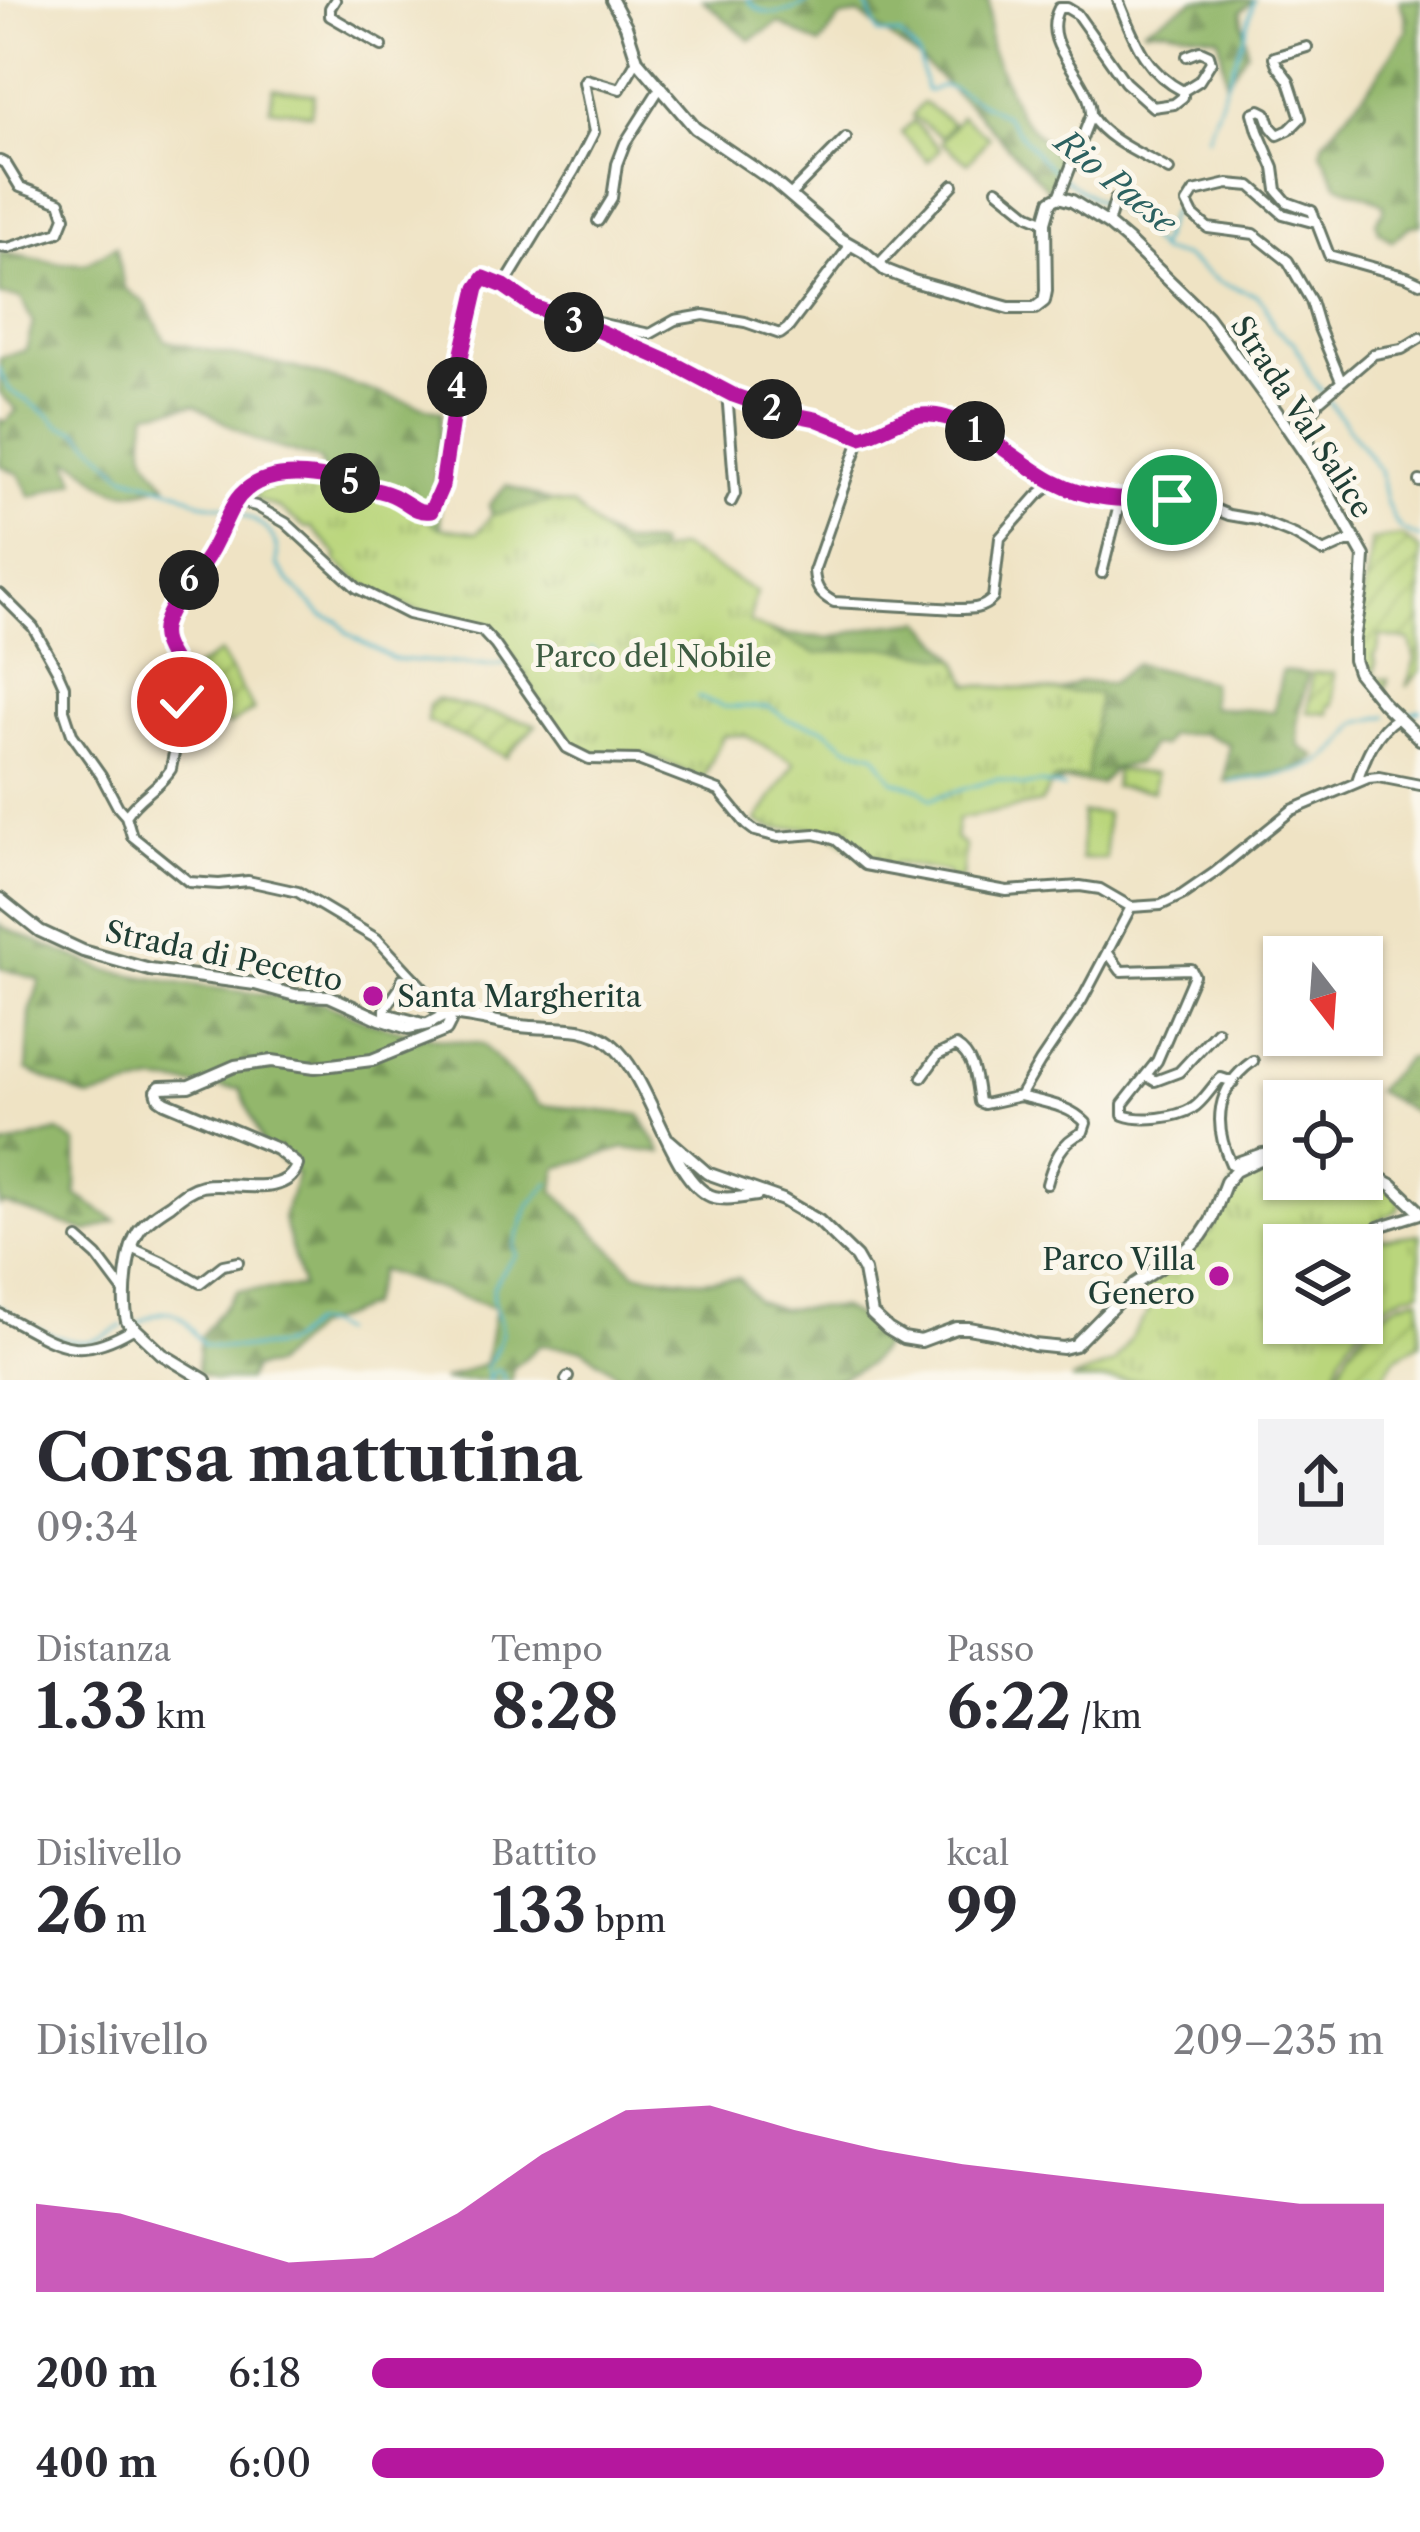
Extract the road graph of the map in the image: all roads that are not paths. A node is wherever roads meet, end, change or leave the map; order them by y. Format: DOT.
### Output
graph roads {
  1 [pos="334,0"];
  2 [pos="612,0"];
  3 [pos="1118,0"];
  4 [pos="1051,1"];
  5 [pos="1063,7"];
  6 [pos="382,46"];
  7 [pos="1307,46"];
  8 [pos="1187,56"];
  9 [pos="637,60"];
  10 [pos="660,88"];
  11 [pos="1183,92"];
  12 [pos="1091,115"];
  13 [pos="846,138"];
  14 [pos="0,161"];
  15 [pos="1169,170"];
  16 [pos="953,184"];
  17 [pos="997,189"];
  18 [pos="791,194"];
  19 [pos="1059,197"];
  20 [pos="598,221"];
  21 [pos="1045,222"];
  22 [pos="1316,223"];
  23 [pos="850,246"];
  24 [pos="0,247"];
  25 [pos="878,265"];
  26 [pos="1420,284"];
  27 [pos="504,286"];
  28 [pos="561,318"];
  29 [pos="1420,338"];
  30 [pos="1341,381"];
  31 [pos="727,392"];
  32 [pos="861,437"];
  33 [pos="1310,460"];
  34 [pos="1054,482"];
  35 [pos="1120,501"];
  36 [pos="731,502"];
  37 [pos="233,506"];
  38 [pos="1356,542"];
  39 [pos="1102,573"];
  40 [pos="0,593"];
  41 [pos="1395,716"];
  42 [pos="1420,739"];
  43 [pos="1369,752"];
  44 [pos="1379,777"];
  45 [pos="1356,782"];
  46 [pos="1420,784"];
  47 [pos="126,816"];
  48 [pos="0,899"];
  49 [pos="1131,907"];
  50 [pos="1108,953"];
  51 [pos="447,1014"];
  52 [pos="428,1024"];
  53 [pos="1217,1031"];
  54 [pos="1253,1061"];
  55 [pos="1147,1076"];
  56 [pos="922,1077"];
  57 [pos="1233,1082"];
  58 [pos="1020,1096"];
  59 [pos="1263,1153"];
  60 [pos="1263,1159"];
  61 [pos="1383,1181"];
  62 [pos="1047,1184"];
  63 [pos="1420,1213"];
  64 [pos="1383,1226"];
  65 [pos="78,1239"];
  66 [pos="132,1248"];
  67 [pos="238,1262"];
  68 [pos="124,1294"];
  69 [pos="0,1314"];
  70 [pos="130,1325"];
  71 [pos="206,1380"];
  1 -- 6 [label="street"];
  2 -- 9 [label="street"];
  3 -- 11 [label="street"];
  4 -- 5 [label="street"];
  5 -- 11 [label="street"];
  5 -- 12 [label="street"];
  7 -- 22 [label="street"];
  8 -- 11 [label="street"];
  9 -- 10 [label="street"];
  9 -- 27 [label="street"];
  10 -- 18 [label="street"];
  10 -- 20 [label="street"];
  12 -- 15 [label="street"];
  12 -- 19 [label="street"];
  13 -- 18 [label="street"];
  14 -- 24 [label="street"];
  16 -- 25 [label="street"];
  17 -- 21 [label="street"];
  18 -- 23 [label="street"];
  19 -- 21 [label="street"];
  19 -- 33 [label="street, Strada Val Salice"];
  21 -- 25 [label="street"];
  22 -- 26 [label="street"];
  22 -- 30 [label="street"];
  23 -- 25 [label="street"];
  23 -- 28 [label="street"];
  27 -- 28 [label="street"];
  27 -- 37 [label="street"];
  28 -- 31 [label="street"];
  29 -- 30 [label="street"];
  30 -- 33 [label="street"];
  31 -- 32 [label="street"];
  31 -- 36 [label="street"];
  32 -- 34 [label="street"];
  32 -- 34 [label="street"];
  33 -- 38 [label="street, Strada Val Salice"];
  34 -- 35 [label="street"];
  35 -- 38 [label="street"];
  35 -- 39 [label="street"];
  37 -- 47 [label="street"];
  37 -- 49 [label="street"];
  38 -- 41 [label="street, Strada Val Salice"];
  40 -- 47 [label="street"];
  41 -- 42 [label="street, Strada Val Salice"];
  41 -- 43 [label="street"];
  43 -- 44 [label="street"];
  43 -- 45 [label="street"];
  44 -- 45 [label="street"];
  44 -- 46 [label="street"];
  45 -- 49 [label="street"];
  47 -- 51 [label="street"];
  48 -- 52 [label="street, Strada di Pecetto"];
  49 -- 50 [label="street"];
  50 -- 55 [label="street"];
  50 -- 58 [label="street"];
  51 -- 52 [label="street"];
  51 -- 52 [label="street"];
  51 -- 60 [label="street"];
  51 -- 66 [label="street"];
  53 -- 55 [label="street"];
  54 -- 57 [label="street"];
  55 -- 57 [label="street"];
  56 -- 58 [label="street"];
  57 -- 59 [label="street"];
  58 -- 62 [label="street"];
  61 -- 63 [label="street"];
  63 -- 64 [label="street"];
  65 -- 68 [label="street"];
  66 -- 67 [label="street"];
  66 -- 68 [label="street"];
  68 -- 70 [label="street"];
  69 -- 70 [label="street"];
  70 -- 71 [label="street"];
}
